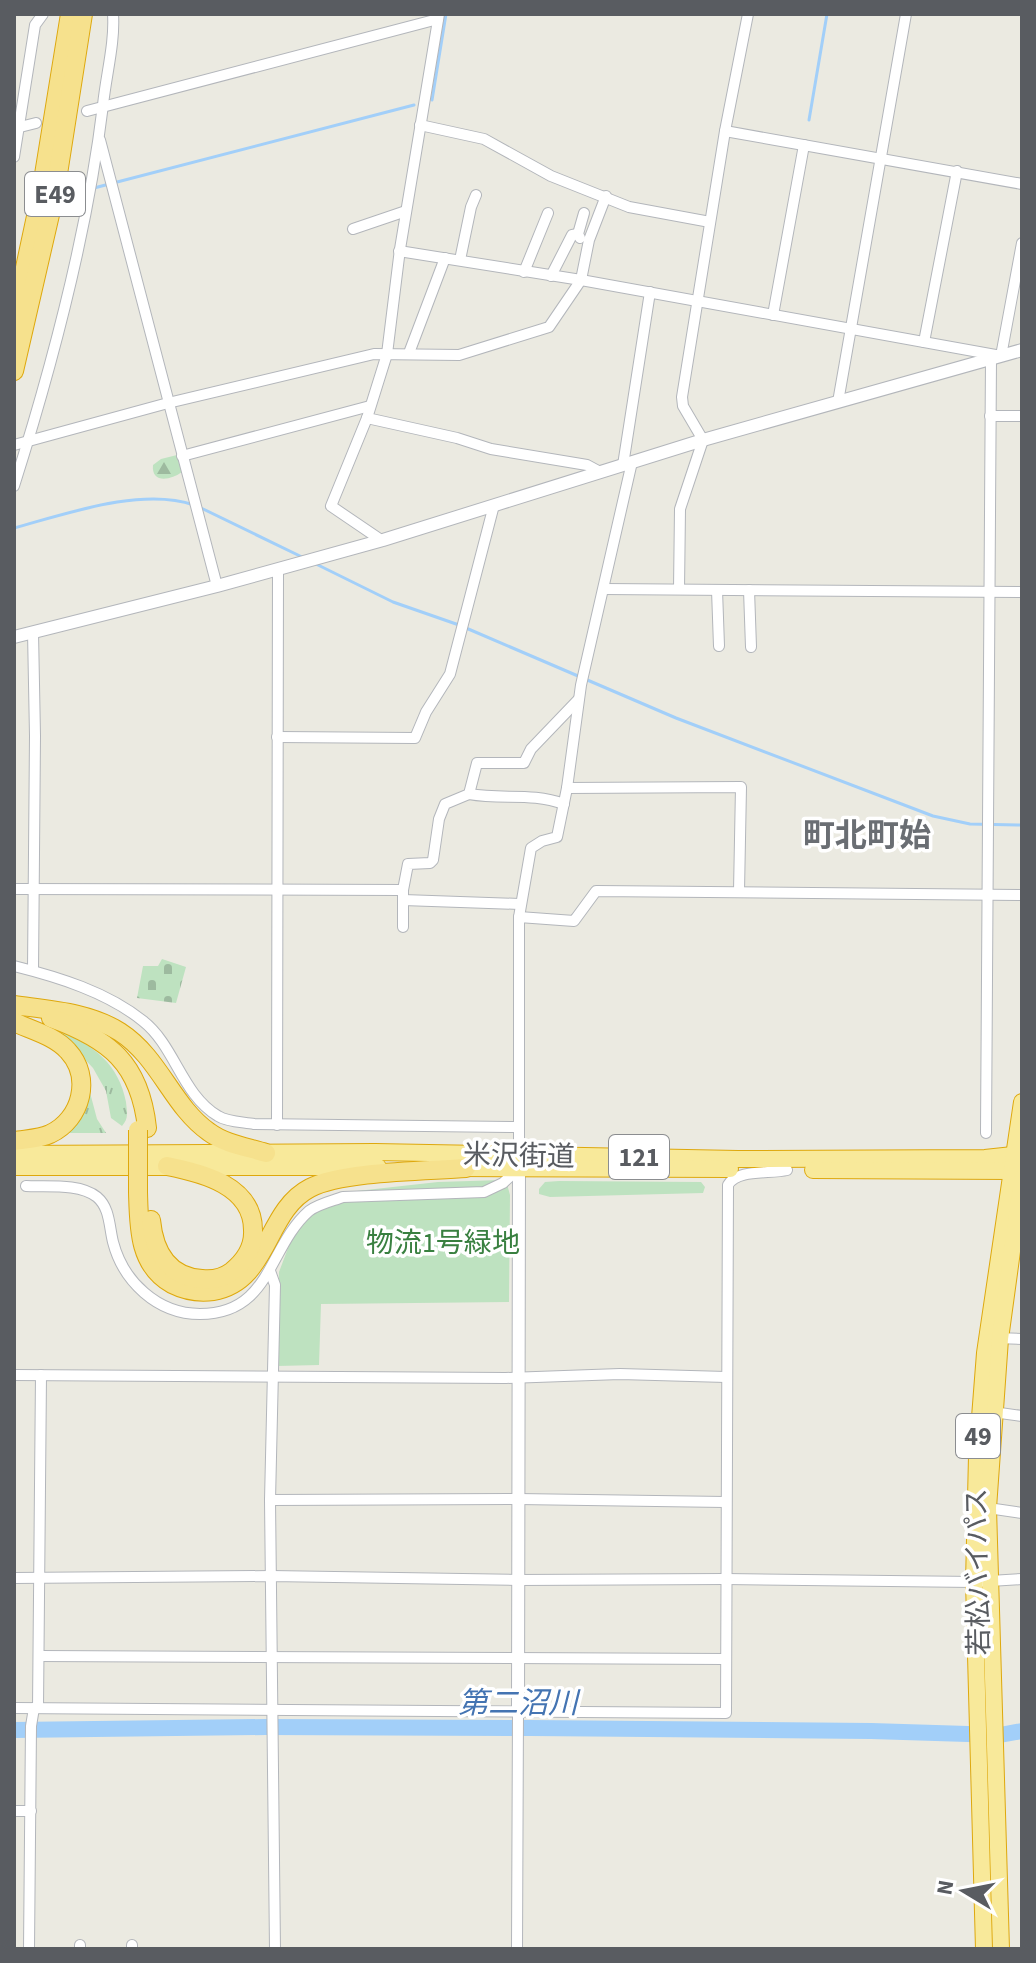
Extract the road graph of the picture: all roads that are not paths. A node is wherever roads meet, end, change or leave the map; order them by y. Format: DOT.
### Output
graph roads {
  1 [pos="43,14"];
  2 [pos="70,14"];
  3 [pos="83,14"];
  4 [pos="113,14"];
  5 [pos="748,14"];
  6 [pos="906,14"];
  7 [pos="439,17"];
  8 [pos="102,107"];
  9 [pos="87,111"];
  10 [pos="36,123"];
  11 [pos="420,125"];
  12 [pos="17,128"];
  13 [pos="725,131"];
  14 [pos="99,138"];
  15 [pos="804,145"];
  16 [pos="14,157"];
  17 [pos="882,159"];
  18 [pos="957,171"];
  19 [pos="1022,184"];
  20 [pos="476,195"];
  21 [pos="606,196"];
  22 [pos="406,211"];
  23 [pos="548,213"];
  24 [pos="584,213"];
  25 [pos="710,222"];
  26 [pos="353,229"];
  27 [pos="578,234"];
  28 [pos="589,240"];
  29 [pos="1022,243"];
  30 [pos="399,251"];
  31 [pos="445,258"];
  32 [pos="460,260"];
  33 [pos="524,272"];
  34 [pos="551,276"];
  35 [pos="581,280"];
  36 [pos="650,292"];
  37 [pos="697,301"];
  38 [pos="773,315"];
  39 [pos="14,319"];
  40 [pos="851,328"];
  41 [pos="924,342"];
  42 [pos="1022,350"];
  43 [pos="409,353"];
  44 [pos="387,354"];
  45 [pos="996,357"];
  46 [pos="14,371"];
  47 [pos="838,402"];
  48 [pos="168,403"];
  49 [pos="369,412"];
  50 [pos="990,416"];
  51 [pos="1022,416"];
  52 [pos="703,440"];
  53 [pos="28,441"];
  54 [pos="14,445"];
  55 [pos="182,456"];
  56 [pos="628,464"];
  57 [pos="600,472"];
  58 [pos="14,486"];
  59 [pos="494,505"];
  60 [pos="381,540"];
  61 [pos="278,570"];
  62 [pos="217,586"];
  63 [pos="604,589"];
  64 [pos="679,589"];
  65 [pos="717,590"];
  66 [pos="749,590"];
  67 [pos="989,592"];
  68 [pos="1022,592"];
  69 [pos="33,632"];
  70 [pos="14,637"];
  71 [pos="719,646"];
  72 [pos="751,647"];
  73 [pos="579,699"];
  74 [pos="277,737"];
  75 [pos="567,788"];
  76 [pos="469,794"];
  77 [pos="564,804"];
  78 [pos="14,889"];
  79 [pos="33,889"];
  80 [pos="278,890"];
  81 [pos="739,891"];
  82 [pos="989,894"];
  83 [pos="403,895"];
  84 [pos="1022,895"];
  85 [pos="519,904"];
  86 [pos="519,917"];
  87 [pos="403,927"];
  88 [pos="14,966"];
  89 [pos="33,970"];
  90 [pos="14,1005"];
  91 [pos="14,1021"];
  92 [pos="1022,1102"];
  93 [pos="277,1125"];
  94 [pos="519,1127"];
  95 [pos="143,1129"];
  96 [pos="986,1133"];
  97 [pos="14,1141"];
  98 [pos="266,1153"];
  99 [pos="14,1154"];
  100 [pos="519,1162"];
  101 [pos="167,1166"];
  102 [pos="1018,1166"];
  103 [pos="14,1167"];
  104 [pos="466,1168"];
  105 [pos="699,1169"];
  106 [pos="787,1170"];
  107 [pos="26,1186"];
  108 [pos="144,1191"];
  109 [pos="727,1193"];
  110 [pos="270,1271"];
  111 [pos="993,1338"];
  112 [pos="1022,1339"];
  113 [pos="14,1375"];
  114 [pos="41,1375"];
  115 [pos="273,1377"];
  116 [pos="726,1377"];
  117 [pos="519,1378"];
  118 [pos="993,1412"];
  119 [pos="1022,1416"];
  120 [pos="518,1499"];
  121 [pos="270,1500"];
  122 [pos="725,1502"];
  123 [pos="988,1508"];
  124 [pos="1022,1513"];
  125 [pos="271,1576"];
  126 [pos="14,1578"];
  127 [pos="38,1578"];
  128 [pos="725,1579"];
  129 [pos="1022,1579"];
  130 [pos="518,1580"];
  131 [pos="981,1581"];
  132 [pos="39,1656"];
  133 [pos="518,1657"];
  134 [pos="271,1659"];
  135 [pos="725,1659"];
  136 [pos="14,1708"];
  137 [pos="36,1708"];
  138 [pos="272,1710"];
  139 [pos="518,1722"];
  140 [pos="988,1751"];
  141 [pos="14,1811"];
  142 [pos="31,1811"];
  143 [pos="29,1949"];
  144 [pos="275,1949"];
  145 [pos="517,1949"];
  146 [pos="984,1949"];
  147 [pos="1001,1949"];
  1 -- 12 [label="street"];
  2 -- 39 [label="highway, E49"];
  3 -- 46 [label="highway, E49"];
  4 -- 8 [label="street"];
  5 -- 13 [label="street"];
  6 -- 17 [label="street"];
  7 -- 8 [label="street"];
  7 -- 11 [label="street"];
  8 -- 9 [label="street"];
  8 -- 14 [label="street"];
  10 -- 12 [label="street"];
  11 -- 21 [label="street"];
  11 -- 22 [label="street"];
  12 -- 16 [label="street"];
  13 -- 15 [label="street"];
  13 -- 25 [label="street"];
  14 -- 48 [label="street"];
  14 -- 53 [label="street"];
  15 -- 17 [label="street"];
  15 -- 38 [label="street"];
  17 -- 18 [label="street"];
  17 -- 40 [label="street"];
  18 -- 19 [label="street"];
  18 -- 41 [label="street"];
  20 -- 32 [label="street"];
  21 -- 25 [label="street"];
  21 -- 28 [label="street"];
  22 -- 26 [label="street"];
  22 -- 30 [label="street"];
  23 -- 33 [label="street"];
  24 -- 27 [label="street"];
  25 -- 37 [label="street"];
  27 -- 28 [label="street"];
  27 -- 34 [label="street"];
  28 -- 35 [label="street"];
  29 -- 45 [label="street"];
  30 -- 31 [label="street"];
  30 -- 44 [label="street"];
  31 -- 32 [label="street"];
  31 -- 43 [label="street"];
  32 -- 33 [label="street"];
  33 -- 34 [label="street"];
  34 -- 35 [label="street"];
  35 -- 36 [label="street"];
  35 -- 43 [label="street"];
  36 -- 37 [label="street"];
  36 -- 56 [label="street"];
  37 -- 38 [label="street"];
  37 -- 52 [label="street"];
  38 -- 40 [label="street"];
  40 -- 41 [label="street"];
  40 -- 47 [label="street"];
  41 -- 45 [label="street"];
  42 -- 45 [label="street"];
  43 -- 44 [label="street"];
  44 -- 48 [label="street"];
  44 -- 49 [label="street"];
  45 -- 47 [label="street"];
  45 -- 50 [label="street"];
  47 -- 52 [label="street"];
  48 -- 53 [label="street"];
  48 -- 55 [label="street"];
  49 -- 55 [label="street"];
  49 -- 57 [label="street"];
  49 -- 60 [label="street"];
  50 -- 51 [label="street"];
  50 -- 67 [label="street"];
  52 -- 56 [label="street"];
  52 -- 64 [label="street"];
  53 -- 54 [label="street"];
  53 -- 58 [label="street"];
  55 -- 62 [label="street"];
  56 -- 57 [label="street"];
  56 -- 63 [label="street"];
  57 -- 59 [label="street"];
  59 -- 60 [label="street"];
  59 -- 74 [label="street"];
  60 -- 61 [label="street"];
  61 -- 62 [label="street"];
  61 -- 74 [label="street"];
  62 -- 69 [label="street"];
  63 -- 64 [label="street"];
  63 -- 73 [label="street"];
  64 -- 65 [label="street"];
  65 -- 66 [label="street"];
  65 -- 71 [label="street"];
  66 -- 67 [label="street"];
  66 -- 72 [label="street"];
  67 -- 68 [label="street"];
  67 -- 82 [label="street"];
  69 -- 70 [label="street"];
  69 -- 79 [label="street"];
  73 -- 75 [label="street"];
  73 -- 76 [label="street"];
  74 -- 80 [label="street"];
  75 -- 77 [label="street"];
  75 -- 81 [label="street"];
  76 -- 77 [label="street"];
  76 -- 83 [label="street"];
  77 -- 85 [label="street"];
  78 -- 79 [label="street"];
  79 -- 80 [label="street"];
  79 -- 89 [label="street"];
  80 -- 83 [label="street"];
  80 -- 93 [label="street"];
  81 -- 82 [label="street"];
  81 -- 86 [label="street"];
  82 -- 84 [label="street"];
  82 -- 96 [label="street"];
  83 -- 85 [label="street"];
  83 -- 87 [label="street"];
  85 -- 86 [label="street"];
  86 -- 94 [label="street"];
  88 -- 89 [label="street"];
  89 -- 93 [label="street"];
  90 -- 95 [label="highway"];
  90 -- 98 [label="highway"];
  91 -- 95 [label="highway"];
  91 -- 97 [label="highway"];
  92 -- 102 [label="highway, 若松バイパス / 49"];
  93 -- 94 [label="street"];
  94 -- 100 [label="street"];
  95 -- 108 [label="highway, bridge"];
  98 -- 99 [label="highway, 米沢街道 / 121"];
  98 -- 100 [label="highway, 米沢街道 / 121"];
  100 -- 102 [label="highway, 米沢街道 / 121"];
  100 -- 104 [label="highway, 米沢街道 / 121"];
  100 -- 105 [label="highway, 米沢街道 / 121"];
  100 -- 110 [label="street"];
  100 -- 117 [label="street"];
  101 -- 103 [label="highway, 米沢街道 / 121"];
  101 -- 104 [label="highway, 米沢街道 / 121"];
  101 -- 108 [label="highway"];
  102 -- 106 [label="highway, 米沢街道 / 121"];
  102 -- 111 [label="highway, 若松バイパス / 49"];
  104 -- 108 [label="highway"];
  105 -- 106 [label="highway, 米沢街道 / 121"];
  105 -- 109 [label="street"];
  106 -- 109 [label="street"];
  107 -- 110 [label="street"];
  109 -- 116 [label="street"];
  110 -- 115 [label="street"];
  111 -- 112 [label="street"];
  111 -- 118 [label="highway, 若松バイパス / 49"];
  111 -- 131 [label="highway, 若松バイパス / 49"];
  113 -- 114 [label="street"];
  114 -- 115 [label="street"];
  114 -- 127 [label="street"];
  115 -- 117 [label="street"];
  115 -- 121 [label="street"];
  116 -- 117 [label="street"];
  116 -- 122 [label="street"];
  117 -- 120 [label="street"];
  118 -- 119 [label="street"];
  118 -- 123 [label="highway, 若松バイパス / 49"];
  120 -- 121 [label="street"];
  120 -- 122 [label="street"];
  120 -- 130 [label="street"];
  121 -- 125 [label="street"];
  122 -- 128 [label="street"];
  123 -- 124 [label="street"];
  123 -- 131 [label="highway, 若松バイパス / 49"];
  125 -- 127 [label="street"];
  125 -- 130 [label="street"];
  125 -- 134 [label="street"];
  126 -- 127 [label="street"];
  127 -- 132 [label="street"];
  128 -- 130 [label="street"];
  128 -- 131 [label="street"];
  128 -- 135 [label="street"];
  129 -- 131 [label="street"];
  130 -- 133 [label="street"];
  131 -- 140 [label="highway, 若松バイパス / 49"];
  132 -- 134 [label="street"];
  132 -- 137 [label="street"];
  133 -- 134 [label="street"];
  133 -- 135 [label="street"];
  133 -- 139 [label="street"];
  134 -- 138 [label="street"];
  135 -- 139 [label="street"];
  136 -- 137 [label="street"];
  137 -- 138 [label="street"];
  137 -- 142 [label="street"];
  138 -- 139 [label="street"];
  138 -- 144 [label="street"];
  139 -- 145 [label="street"];
  140 -- 146 [label="highway, 若松バイパス / 49"];
  140 -- 147 [label="highway, 若松バイパス / 49"];
  141 -- 142 [label="street"];
  142 -- 143 [label="street"];
}
